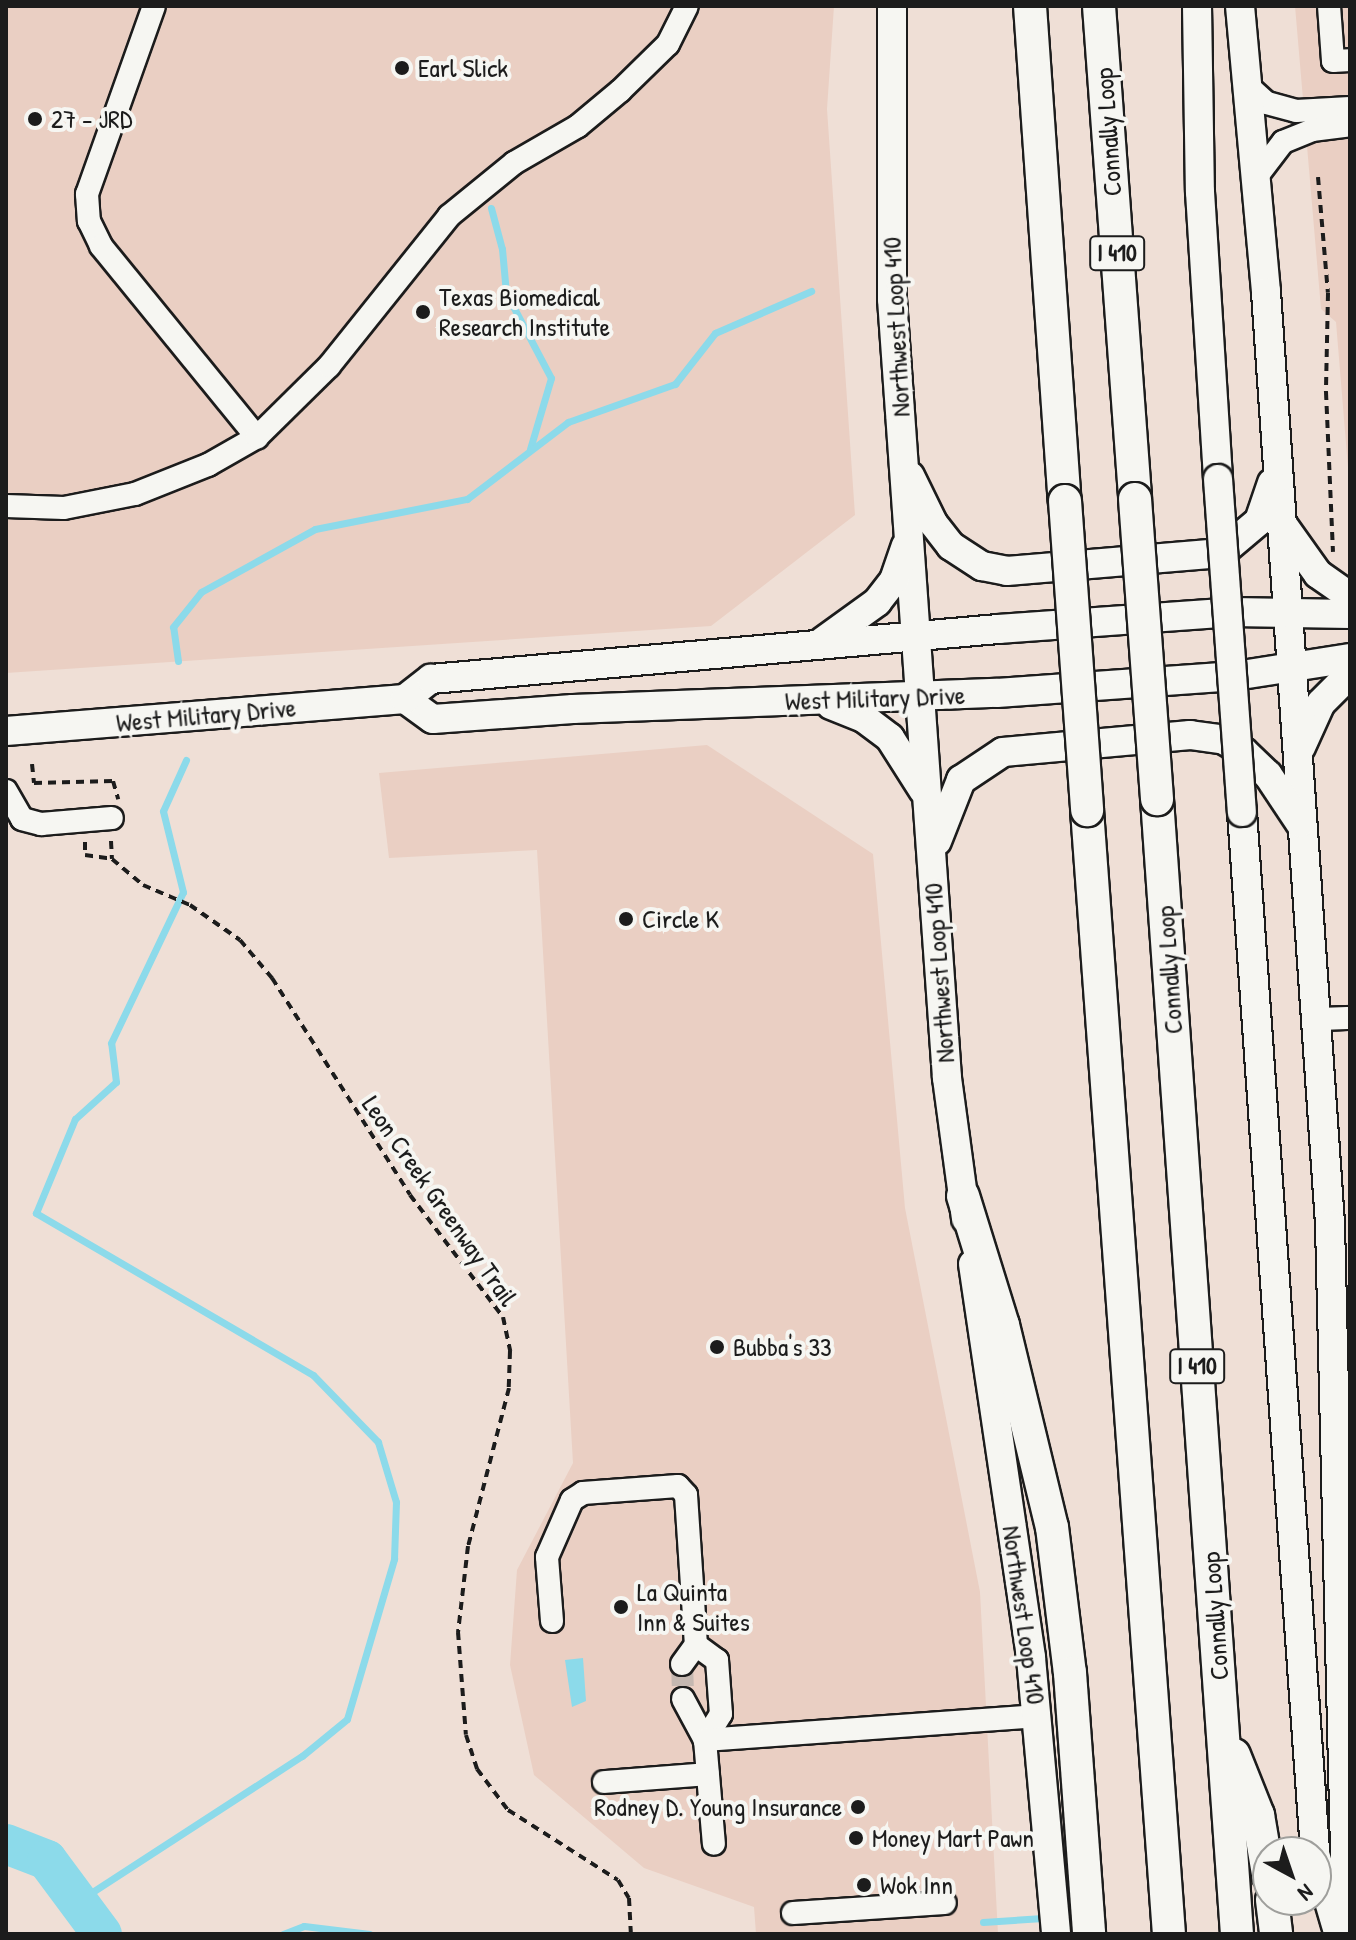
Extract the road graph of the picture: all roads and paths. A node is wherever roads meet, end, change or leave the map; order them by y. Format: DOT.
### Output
graph roads {
  1 [pos="154,6"];
  2 [pos="687,6"];
  3 [pos="892,6"];
  4 [pos="1030,6"];
  5 [pos="1099,6"];
  6 [pos="1197,6"];
  7 [pos="1240,6"];
  8 [pos="1329,6"];
  9 [pos="1350,60"];
  10 [pos="1249,87"];
  11 [pos="1350,108"];
  12 [pos="1350,125"];
  13 [pos="1257,176"];
  14 [pos="1318,177"];
  15 [pos="257,437"];
  16 [pos="1276,448"];
  17 [pos="902,456"];
  18 [pos="6,506"];
  19 [pos="1281,522"];
  20 [pos="908,534"];
  21 [pos="1334,560"];
  22 [pos="1350,596"];
  23 [pos="1287,614"];
  24 [pos="1350,614"];
  25 [pos="917,637"];
  26 [pos="813,646"];
  27 [pos="1350,658"];
  28 [pos="1291,666"];
  29 [pos="1350,674"];
  30 [pos="921,697"];
  31 [pos="405,699"];
  32 [pos="802,702"];
  33 [pos="6,731"];
  34 [pos="1299,764"];
  35 [pos="6,791"];
  36 [pos="927,800"];
  37 [pos="112,818"];
  38 [pos="83,821"];
  39 [pos="1302,827"];
  40 [pos="932,863"];
  41 [pos="1350,1018"];
  42 [pos="1317,1019"];
  43 [pos="963,1196"];
  44 [pos="1343,1413"];
  45 [pos="552,1621"];
  46 [pos="696,1645"];
  47 [pos="682,1664"];
  48 [pos="683,1699"];
  49 [pos="1038,1716"];
  50 [pos="1223,1727"];
  51 [pos="705,1740"];
  52 [pos="708,1774"];
  53 [pos="604,1782"];
  54 [pos="1262,1836"];
  55 [pos="1315,1836"];
  56 [pos="714,1844"];
  57 [pos="945,1903"];
  58 [pos="1332,1912"];
  59 [pos="793,1913"];
  60 [pos="1165,1928"];
  61 [pos="631,1934"];
  62 [pos="1056,1934"];
  63 [pos="1089,1934"];
  64 [pos="1237,1934"];
  65 [pos="1338,1934"];
  66 [pos="1347,1934"];
  1 -- 15 [label="lane"];
  2 -- 15 [label="lane"];
  3 -- 17 [label="main road, Northwest Loop 410"];
  4 -- 60 [label="highway, bridge"];
  5 -- 50 [label="highway, Connally Loop / I 410, bridge"];
  6 -- 55 [label="main road, bridge"];
  7 -- 10 [label="main road"];
  8 -- 9 [label="lane"];
  10 -- 11 [label="lane"];
  10 -- 13 [label="main road"];
  12 -- 13 [label="lane"];
  13 -- 16 [label="main road"];
  14 -- 21 [label="path"];
  15 -- 18 [label="lane"];
  16 -- 17 [label="main road"];
  16 -- 19 [label="main road"];
  17 -- 20 [label="main road, Northwest Loop 410"];
  19 -- 22 [label="main road"];
  19 -- 23 [label="main road"];
  20 -- 25 [label="main road, Northwest Loop 410"];
  20 -- 26 [label="main road"];
  23 -- 24 [label="main road, West Military Drive"];
  23 -- 25 [label="main road, West Military Drive"];
  23 -- 28 [label="main road"];
  25 -- 26 [label="main road, West Military Drive"];
  25 -- 30 [label="main road, Northwest Loop 410"];
  26 -- 31 [label="main road, West Military Drive"];
  27 -- 28 [label="main road, West Military Drive"];
  28 -- 30 [label="main road, West Military Drive"];
  28 -- 34 [label="main road"];
  29 -- 34 [label="main road"];
  30 -- 32 [label="main road, West Military Drive"];
  30 -- 36 [label="main road, Northwest Loop 410"];
  31 -- 32 [label="main road, West Military Drive"];
  31 -- 33 [label="main road, West Military Drive"];
  32 -- 36 [label="main road"];
  34 -- 39 [label="main road"];
  35 -- 38 [label="lane"];
  36 -- 40 [label="main road, Northwest Loop 410"];
  37 -- 38 [label="lane"];
  38 -- 61 [label="path, Leon Creek Greenway Trail"];
  39 -- 40 [label="main road"];
  39 -- 42 [label="main road"];
  40 -- 43 [label="main road, Northwest Loop 410"];
  41 -- 42 [label="lane"];
  42 -- 44 [label="main road"];
  43 -- 49 [label="main road, Northwest Loop 410"];
  43 -- 63 [label="highway"];
  44 -- 66 [label="main road"];
  45 -- 46 [label="lane"];
  46 -- 47 [label="lane"];
  46 -- 51 [label="lane"];
  48 -- 51 [label="lane"];
  49 -- 51 [label="lane"];
  49 -- 62 [label="main road, Northwest Loop 410"];
  50 -- 54 [label="highway"];
  50 -- 64 [label="highway, Connally Loop / I 410"];
  51 -- 52 [label="lane"];
  52 -- 53 [label="lane"];
  52 -- 56 [label="lane"];
  57 -- 59 [label="lane"];
  58 -- 65 [label="main road"];
}
